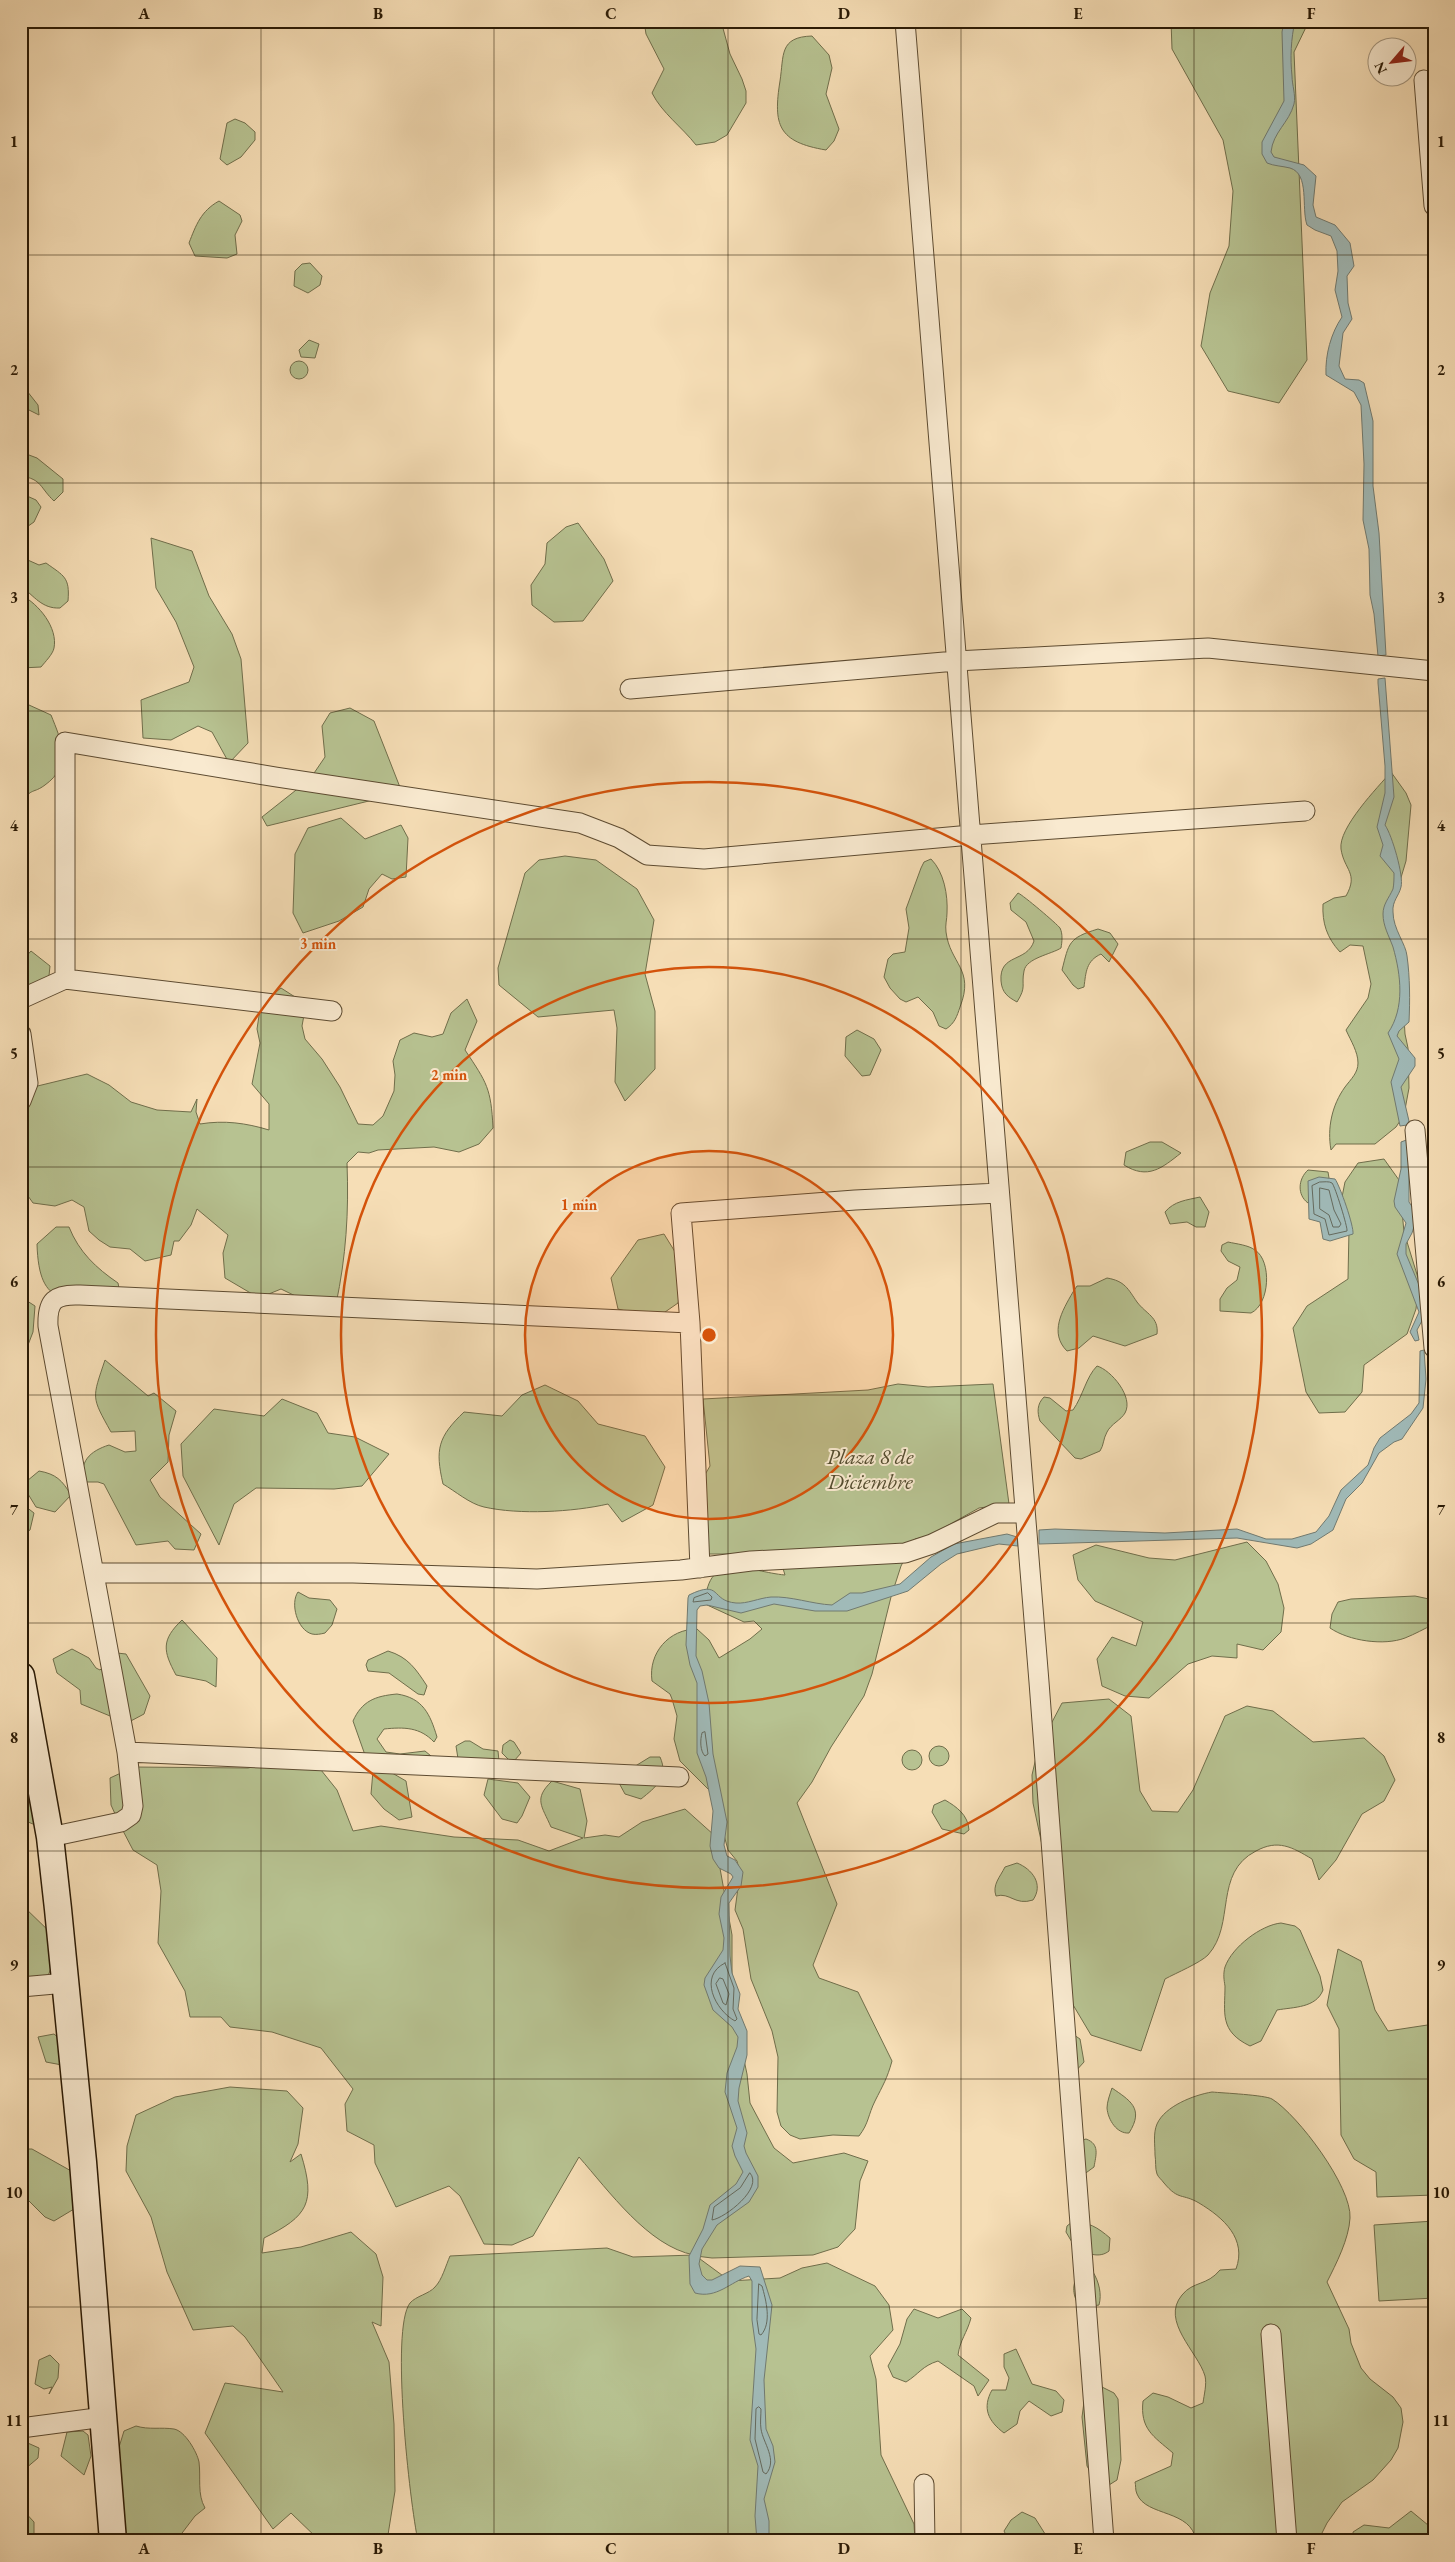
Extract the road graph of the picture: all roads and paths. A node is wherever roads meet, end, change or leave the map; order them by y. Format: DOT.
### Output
graph roads {
  1 [pos="905,21"];
  2 [pos="1424,80"];
  3 [pos="1434,206"];
  4 [pos="956,661"];
  5 [pos="1434,671"];
  6 [pos="630,689"];
  7 [pos="1305,811"];
  8 [pos="971,835"];
  9 [pos="65,979"];
  10 [pos="21,999"];
  11 [pos="332,1011"];
  12 [pos="21,1034"];
  13 [pos="21,1100"];
  14 [pos="1415,1130"];
  15 [pos="999,1193"];
  16 [pos="690,1323"];
  17 [pos="1434,1348"];
  18 [pos="1025,1514"];
  19 [pos="700,1568"];
  20 [pos="94,1573"];
  21 [pos="21,1676"];
  22 [pos="127,1752"];
  23 [pos="679,1777"];
  24 [pos="50,1837"];
  25 [pos="66,1983"];
  26 [pos="21,1987"];
  27 [pos="1271,2334"];
  28 [pos="104,2417"];
  29 [pos="21,2428"];
  30 [pos="924,2484"];
  31 [pos="113,2541"];
  32 [pos="925,2541"];
  33 [pos="1104,2541"];
  34 [pos="1287,2541"];
  1 -- 4 [label="street"];
  2 -- 3 [label="street"];
  4 -- 5 [label="street"];
  4 -- 6 [label="street"];
  4 -- 8 [label="street"];
  7 -- 8 [label="street"];
  8 -- 9 [label="street"];
  8 -- 15 [label="street"];
  9 -- 10 [label="street"];
  9 -- 11 [label="street"];
  12 -- 13 [label="street"];
  14 -- 17 [label="street"];
  15 -- 16 [label="street"];
  15 -- 18 [label="street"];
  16 -- 19 [label="street"];
  16 -- 20 [label="street"];
  18 -- 19 [label="street"];
  18 -- 33 [label="street"];
  19 -- 20 [label="street"];
  20 -- 22 [label="street"];
  21 -- 24 [label="main road"];
  22 -- 23 [label="street"];
  22 -- 24 [label="street"];
  24 -- 25 [label="main road"];
  25 -- 26 [label="street"];
  25 -- 28 [label="main road"];
  27 -- 34 [label="street"];
  28 -- 29 [label="street"];
  28 -- 31 [label="main road"];
  30 -- 32 [label="street"];
}
